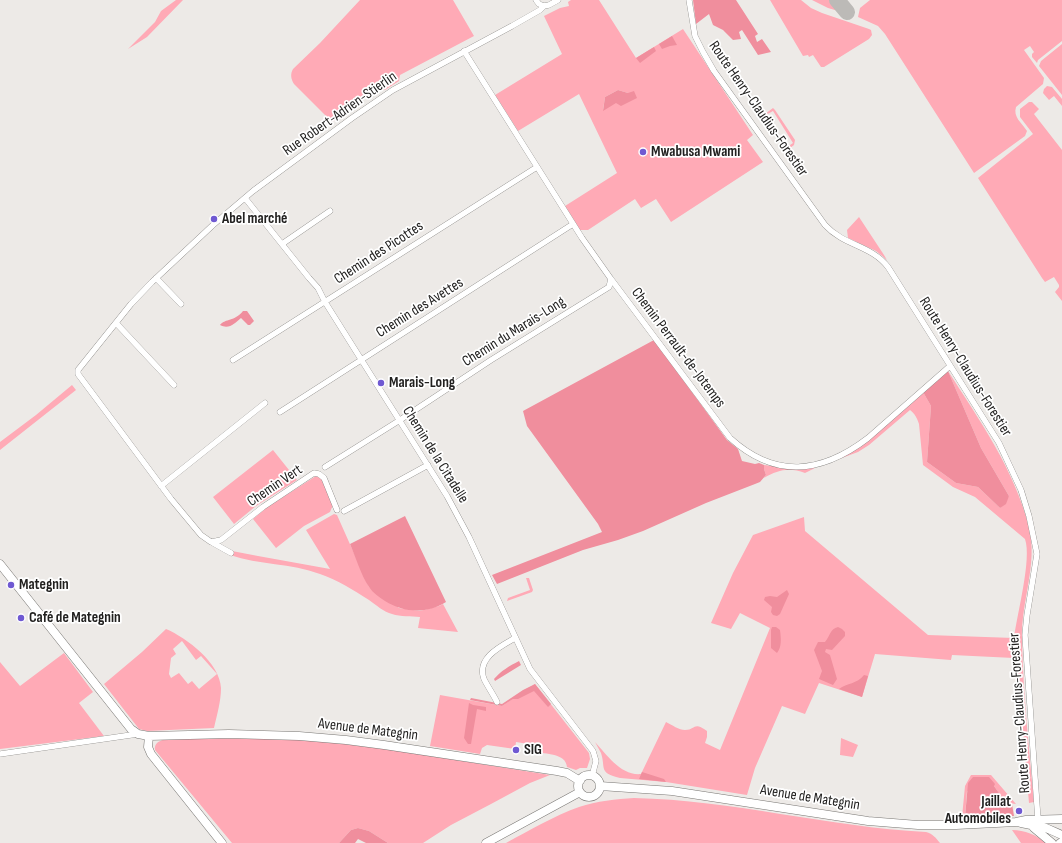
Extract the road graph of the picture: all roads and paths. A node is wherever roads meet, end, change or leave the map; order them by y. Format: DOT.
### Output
graph roads {
  1 [pos="536,0"];
  2 [pos="558,0"];
  3 [pos="690,0"];
  4 [pos="544,6"];
  5 [pos="464,51"];
  6 [pos="537,167"];
  7 [pos="245,198"];
  8 [pos="330,210"];
  9 [pos="573,224"];
  10 [pos="282,244"];
  11 [pos="156,278"];
  12 [pos="612,279"];
  13 [pos="325,302"];
  14 [pos="181,304"];
  15 [pos="116,323"];
  16 [pos="234,360"];
  17 [pos="361,360"];
  18 [pos="950,366"];
  19 [pos="174,385"];
  20 [pos="265,403"];
  21 [pos="280,412"];
  22 [pos="400,420"];
  23 [pos="428,465"];
  24 [pos="325,467"];
  25 [pos="161,486"];
  26 [pos="337,510"];
  27 [pos="344,511"];
  28 [pos="213,543"];
  29 [pos="231,553"];
  30 [pos="0,564"];
  31 [pos="515,638"];
  32 [pos="497,702"];
  33 [pos="138,734"];
  34 [pos="148,736"];
  35 [pos="0,754"];
  36 [pos="592,776"];
  37 [pos="580,781"];
  38 [pos="600,786"];
  39 [pos="580,792"];
  40 [pos="1062,819"];
  41 [pos="1035,823"];
  42 [pos="1062,835"];
  43 [pos="222,843"];
  44 [pos="486,843"];
  45 [pos="1052,843"];
  1 -- 4 [label="street"];
  2 -- 4 [label="street, Rue Robert-Adrien-Stierlin"];
  3 -- 18 [label="street, Route Henry-Claudius-Forestier"];
  4 -- 5 [label="street, Rue Robert-Adrien-Stierlin"];
  5 -- 6 [label="street, Chemin Perrault-de-Jotemps"];
  5 -- 7 [label="street, Rue Robert-Adrien-Stierlin"];
  6 -- 9 [label="street, Chemin Perrault-de-Jotemps"];
  6 -- 13 [label="street, Chemin des Picottes"];
  7 -- 10 [label="street, Chemin de la Citadelle"];
  7 -- 11 [label="street, Rue Robert-Adrien-Stierlin"];
  8 -- 10 [label="street"];
  9 -- 12 [label="street, Chemin Perrault-de-Jotemps"];
  9 -- 17 [label="street, Chemin des Avettes"];
  10 -- 13 [label="street, Chemin de la Citadelle"];
  11 -- 14 [label="street"];
  11 -- 15 [label="street, Rue Robert-Adrien-Stierlin"];
  12 -- 18 [label="street, Chemin Perrault-de-Jotemps"];
  12 -- 22 [label="street, Chemin du Marais-Long"];
  13 -- 16 [label="street, Chemin des Picottes"];
  13 -- 17 [label="street, Chemin de la Citadelle"];
  15 -- 19 [label="street"];
  15 -- 25 [label="street, Rue Robert-Adrien-Stierlin"];
  17 -- 21 [label="street, Chemin des Avettes"];
  17 -- 22 [label="street, Chemin de la Citadelle"];
  18 -- 41 [label="street, Route Henry-Claudius-Forestier"];
  20 -- 25 [label="street"];
  22 -- 23 [label="street, Chemin de la Citadelle"];
  22 -- 24 [label="street, Chemin du Marais-Long"];
  23 -- 27 [label="street"];
  23 -- 31 [label="street, Chemin de la Citadelle"];
  25 -- 28 [label="street"];
  26 -- 28 [label="street, Chemin Vert"];
  28 -- 29 [label="street"];
  30 -- 33 [label="main road"];
  31 -- 32 [label="street"];
  31 -- 36 [label="street, Chemin de la Citadelle"];
  33 -- 34 [label="main road, Avenue de Mategnin"];
  33 -- 35 [label="street"];
  34 -- 37 [label="main road, Avenue de Mategnin"];
  34 -- 43 [label="main road"];
  36 -- 37 [label="main road"];
  36 -- 38 [label="main road"];
  37 -- 39 [label="main road"];
  38 -- 39 [label="main road"];
  38 -- 41 [label="main road, Avenue de Mategnin"];
  39 -- 44 [label="main road"];
  40 -- 41 [label="main road, Avenue de Mategnin"];
  41 -- 42 [label="main road, Avenue de Mategnin"];
  41 -- 45 [label="main road"];
}
